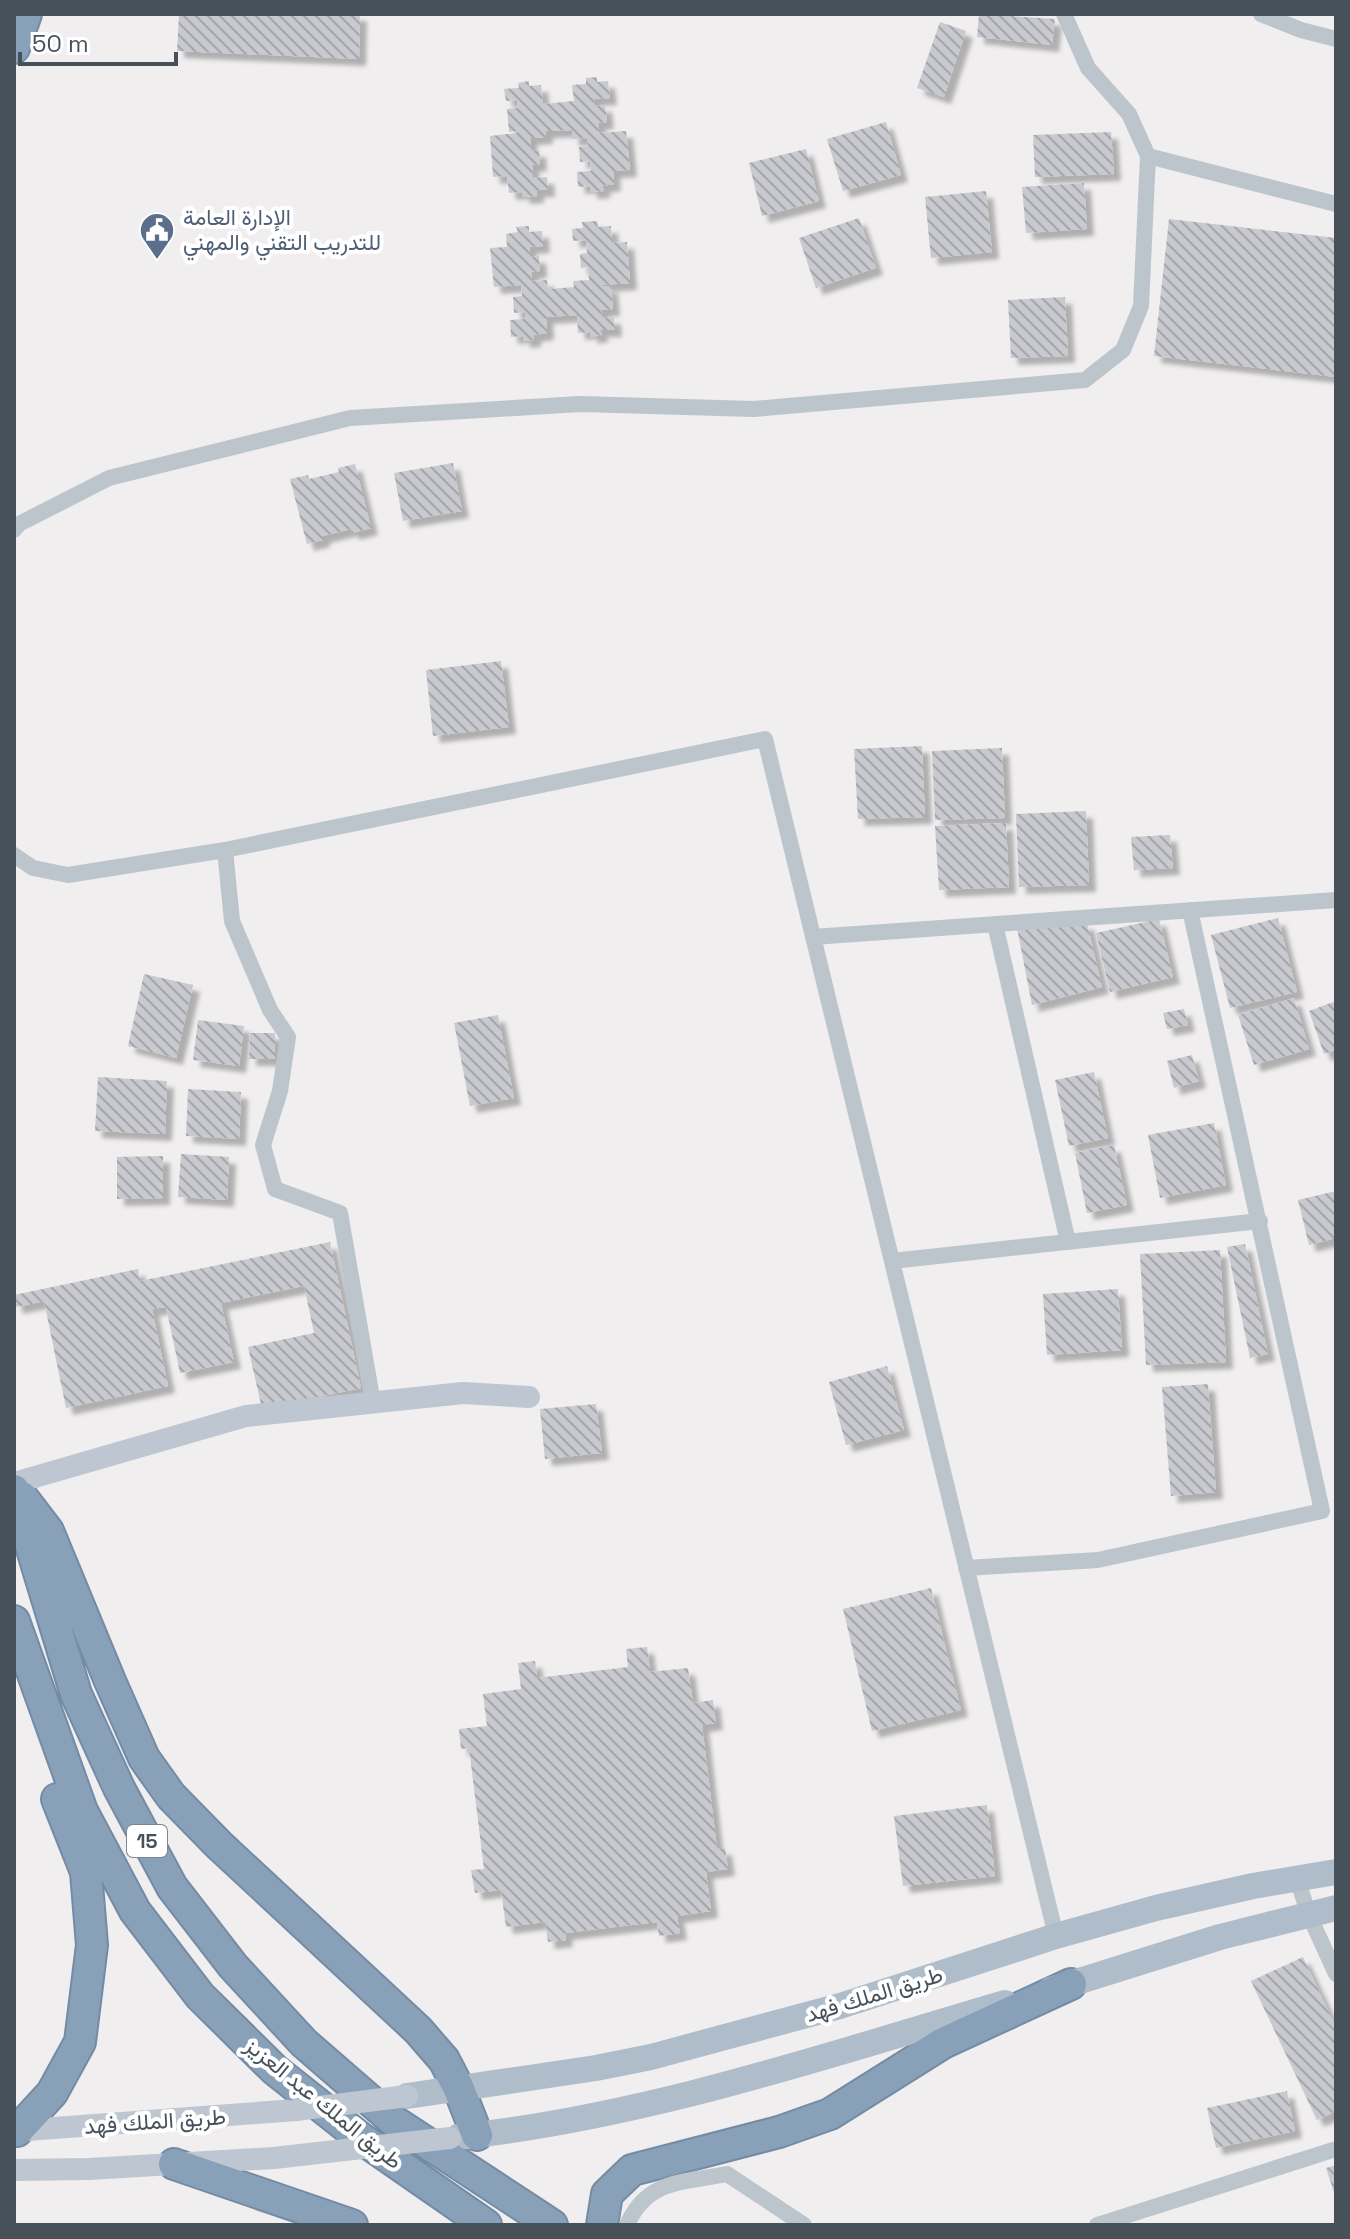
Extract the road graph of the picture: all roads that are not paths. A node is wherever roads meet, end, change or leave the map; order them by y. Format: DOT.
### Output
graph roads {
  1 [pos="26,14"];
  2 [pos="1064,14"];
  3 [pos="1261,14"];
  4 [pos="1336,39"];
  5 [pos="14,48"];
  6 [pos="1148,156"];
  7 [pos="1336,204"];
  8 [pos="14,530"];
  9 [pos="225,850"];
  10 [pos="14,855"];
  11 [pos="1336,900"];
  12 [pos="1190,910"];
  13 [pos="995,924"];
  14 [pos="813,937"];
  15 [pos="1260,1221"];
  16 [pos="1068,1242"];
  17 [pos="892,1261"];
  18 [pos="529,1397"];
  19 [pos="373,1403"];
  20 [pos="14,1486"];
  21 [pos="966,1568"];
  22 [pos="14,1621"];
  23 [pos="14,1643"];
  24 [pos="1336,1872"];
  25 [pos="1297,1879"];
  26 [pos="1336,1908"];
  27 [pos="1309,1915"];
  28 [pos="1056,1936"];
  29 [pos="1336,1974"];
  30 [pos="1071,1984"];
  31 [pos="459,2089"];
  32 [pos="407,2096"];
  33 [pos="16,2131"];
  34 [pos="464,2136"];
  35 [pos="1336,2149"];
  36 [pos="174,2164"];
  37 [pos="14,2170"];
  38 [pos="352,2225"];
  39 [pos="486,2225"];
  40 [pos="552,2225"];
  41 [pos="602,2225"];
  42 [pos="627,2225"];
  43 [pos="804,2225"];
  44 [pos="1097,2225"];
  1 -- 5 [label="highway"];
  2 -- 6 [label="street"];
  3 -- 4 [label="street"];
  6 -- 7 [label="street"];
  6 -- 8 [label="street"];
  9 -- 10 [label="street"];
  9 -- 14 [label="street"];
  9 -- 19 [label="street"];
  11 -- 12 [label="street"];
  12 -- 13 [label="street"];
  12 -- 15 [label="street"];
  13 -- 14 [label="street"];
  13 -- 16 [label="street"];
  14 -- 17 [label="street"];
  15 -- 16 [label="street"];
  15 -- 21 [label="street"];
  16 -- 17 [label="street"];
  17 -- 21 [label="street"];
  18 -- 19 [label="main road"];
  19 -- 20 [label="main road"];
  20 -- 31 [label="highway"];
  20 -- 40 [label="highway, طريق الملك عبد العزيز / 15"];
  21 -- 28 [label="street"];
  22 -- 39 [label="highway, طريق الملك عبد العزيز / 15"];
  23 -- 33 [label="highway"];
  24 -- 25 [label="main road, طريق الملك فهد"];
  25 -- 27 [label="street"];
  25 -- 28 [label="main road, طريق الملك فهد"];
  26 -- 27 [label="main road, طريق الملك فهد"];
  27 -- 29 [label="street"];
  27 -- 30 [label="main road, طريق الملك فهد"];
  28 -- 31 [label="main road, طريق الملك فهد"];
  30 -- 34 [label="main road, طريق الملك فهد"];
  30 -- 41 [label="highway"];
  31 -- 32 [label="main road, طريق الملك فهد"];
  31 -- 34 [label="highway"];
  32 -- 33 [label="main road, طريق الملك فهد, bridge"];
  34 -- 36 [label="main road, طريق الملك فهد, bridge"];
  35 -- 44 [label="street"];
  36 -- 37 [label="main road, طريق الملك فهد"];
  36 -- 38 [label="highway"];
  42 -- 43 [label="street"];
}
